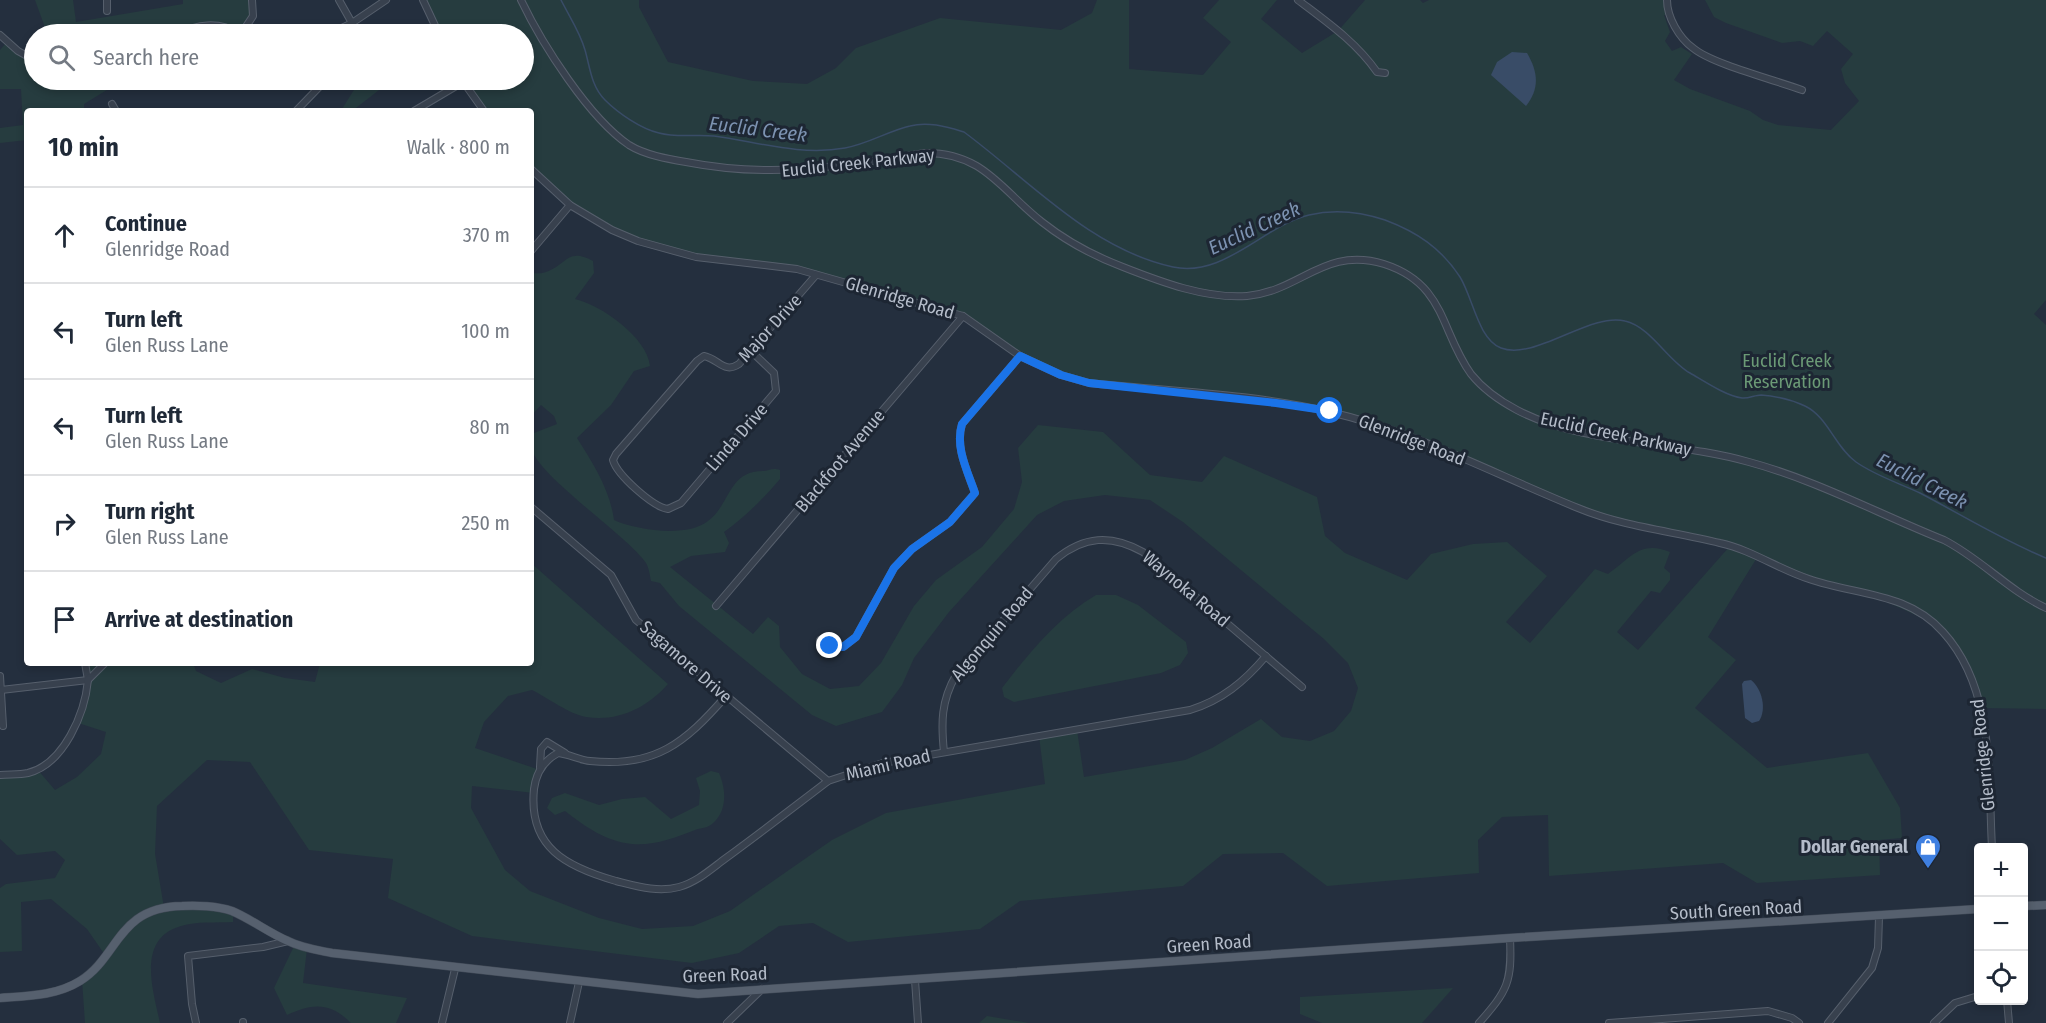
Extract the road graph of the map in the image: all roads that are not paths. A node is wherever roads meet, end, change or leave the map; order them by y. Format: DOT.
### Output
graph roads {
  1 [pos="107,0"];
  2 [pos="252,0"];
  3 [pos="339,0"];
  4 [pos="386,0"];
  5 [pos="423,0"];
  6 [pos="521,0"];
  7 [pos="1298,0"];
  8 [pos="1666,0"];
  9 [pos="107,11"];
  10 [pos="352,23"];
  11 [pos="248,24"];
  12 [pos="434,24"];
  13 [pos="0,35"];
  14 [pos="24,54"];
  15 [pos="1385,73"];
  16 [pos="316,90"];
  17 [pos="448,90"];
  18 [pos="469,90"];
  19 [pos="1802,90"];
  20 [pos="299,108"];
  21 [pos="419,108"];
  22 [pos="482,108"];
  23 [pos="534,172"];
  24 [pos="570,205"];
  25 [pos="534,247"];
  26 [pos="816,275"];
  27 [pos="963,316"];
  28 [pos="751,351"];
  29 [pos="1020,356"];
  30 [pos="658,507"];
  31 [pos="534,510"];
  32 [pos="1056,559"];
  33 [pos="717,606"];
  34 [pos="2046,608"];
  35 [pos="820,640"];
  36 [pos="1266,656"];
  37 [pos="86,666"];
  38 [pos="102,666"];
  39 [pos="0,676"];
  40 [pos="88,680"];
  41 [pos="1302,687"];
  42 [pos="2,690"];
  43 [pos="726,696"];
  44 [pos="3,726"];
  45 [pos="944,752"];
  46 [pos="565,754"];
  47 [pos="540,770"];
  48 [pos="0,775"];
  49 [pos="828,781"];
  50 [pos="1992,843"];
  51 [pos="2046,905"];
  52 [pos="2028,906"];
  53 [pos="1974,909"];
  54 [pos="1879,917"];
  55 [pos="1510,938"];
  56 [pos="1494,940"];
  57 [pos="288,941"];
  58 [pos="455,969"];
  59 [pos="915,980"];
  60 [pos="579,982"];
  61 [pos="762,989"];
  62 [pos="1974,997"];
  63 [pos="0,998"];
  64 [pos="2007,1005"];
  65 [pos="1636,1021"];
  66 [pos="196,1023"];
  67 [pos="442,1023"];
  68 [pos="570,1023"];
  69 [pos="727,1023"];
  70 [pos="918,1023"];
  71 [pos="1479,1023"];
  72 [pos="1609,1023"];
  73 [pos="1799,1023"];
  74 [pos="1828,1023"];
  75 [pos="1934,1023"];
  76 [pos="2009,1023"];
  1 -- 9 [label="street"];
  2 -- 11 [label="street"];
  3 -- 10 [label="street"];
  4 -- 10 [label="street"];
  5 -- 12 [label="street"];
  6 -- 34 [label="street, Euclid Creek Parkway"];
  7 -- 15 [label="street"];
  8 -- 19 [label="street"];
  13 -- 14 [label="street"];
  16 -- 20 [label="street"];
  17 -- 21 [label="street"];
  18 -- 22 [label="street"];
  23 -- 24 [label="street, Glenridge Road"];
  24 -- 25 [label="street"];
  24 -- 26 [label="street, Glenridge Road"];
  26 -- 27 [label="street, Glenridge Road"];
  26 -- 28 [label="street, Major Drive"];
  27 -- 29 [label="street, Glenridge Road"];
  27 -- 33 [label="street, Blackfoot Avenue"];
  28 -- 30 [label="street, Linda Drive"];
  28 -- 30 [label="street, Major Drive"];
  29 -- 35 [label="street"];
  29 -- 50 [label="street, Glenridge Road"];
  31 -- 43 [label="street, Sagamore Drive"];
  32 -- 36 [label="street, Waynoka Road"];
  32 -- 45 [label="street, Algonquin Road"];
  36 -- 41 [label="street, Waynoka Road"];
  36 -- 45 [label="street, Miami Road"];
  37 -- 40 [label="street"];
  38 -- 40 [label="street"];
  39 -- 42 [label="street"];
  40 -- 42 [label="street"];
  40 -- 48 [label="street"];
  42 -- 44 [label="street"];
  43 -- 46 [label="street"];
  43 -- 49 [label="street, Sagamore Drive"];
  45 -- 49 [label="street, Miami Road"];
  46 -- 47 [label="street, Miami Road"];
  46 -- 47 [label="street"];
  47 -- 49 [label="street, Miami Road"];
  51 -- 52 [label="main road"];
  53 -- 54 [label="main road, South Green Road"];
  54 -- 55 [label="main road, South Green Road"];
  54 -- 74 [label="street"];
  55 -- 56 [label="main road, South Green Road"];
  55 -- 71 [label="street"];
  56 -- 59 [label="main road, Green Road"];
  57 -- 58 [label="main road, Green Road"];
  57 -- 63 [label="main road, Green Road"];
  57 -- 66 [label="street"];
  58 -- 60 [label="main road, Green Road"];
  58 -- 67 [label="street"];
  59 -- 61 [label="main road, Green Road"];
  59 -- 70 [label="street"];
  60 -- 61 [label="main road, Green Road"];
  60 -- 68 [label="street"];
  61 -- 69 [label="street"];
  62 -- 75 [label="street"];
  64 -- 76 [label="street"];
  65 -- 72 [label="street"];
  65 -- 73 [label="street"];
}
